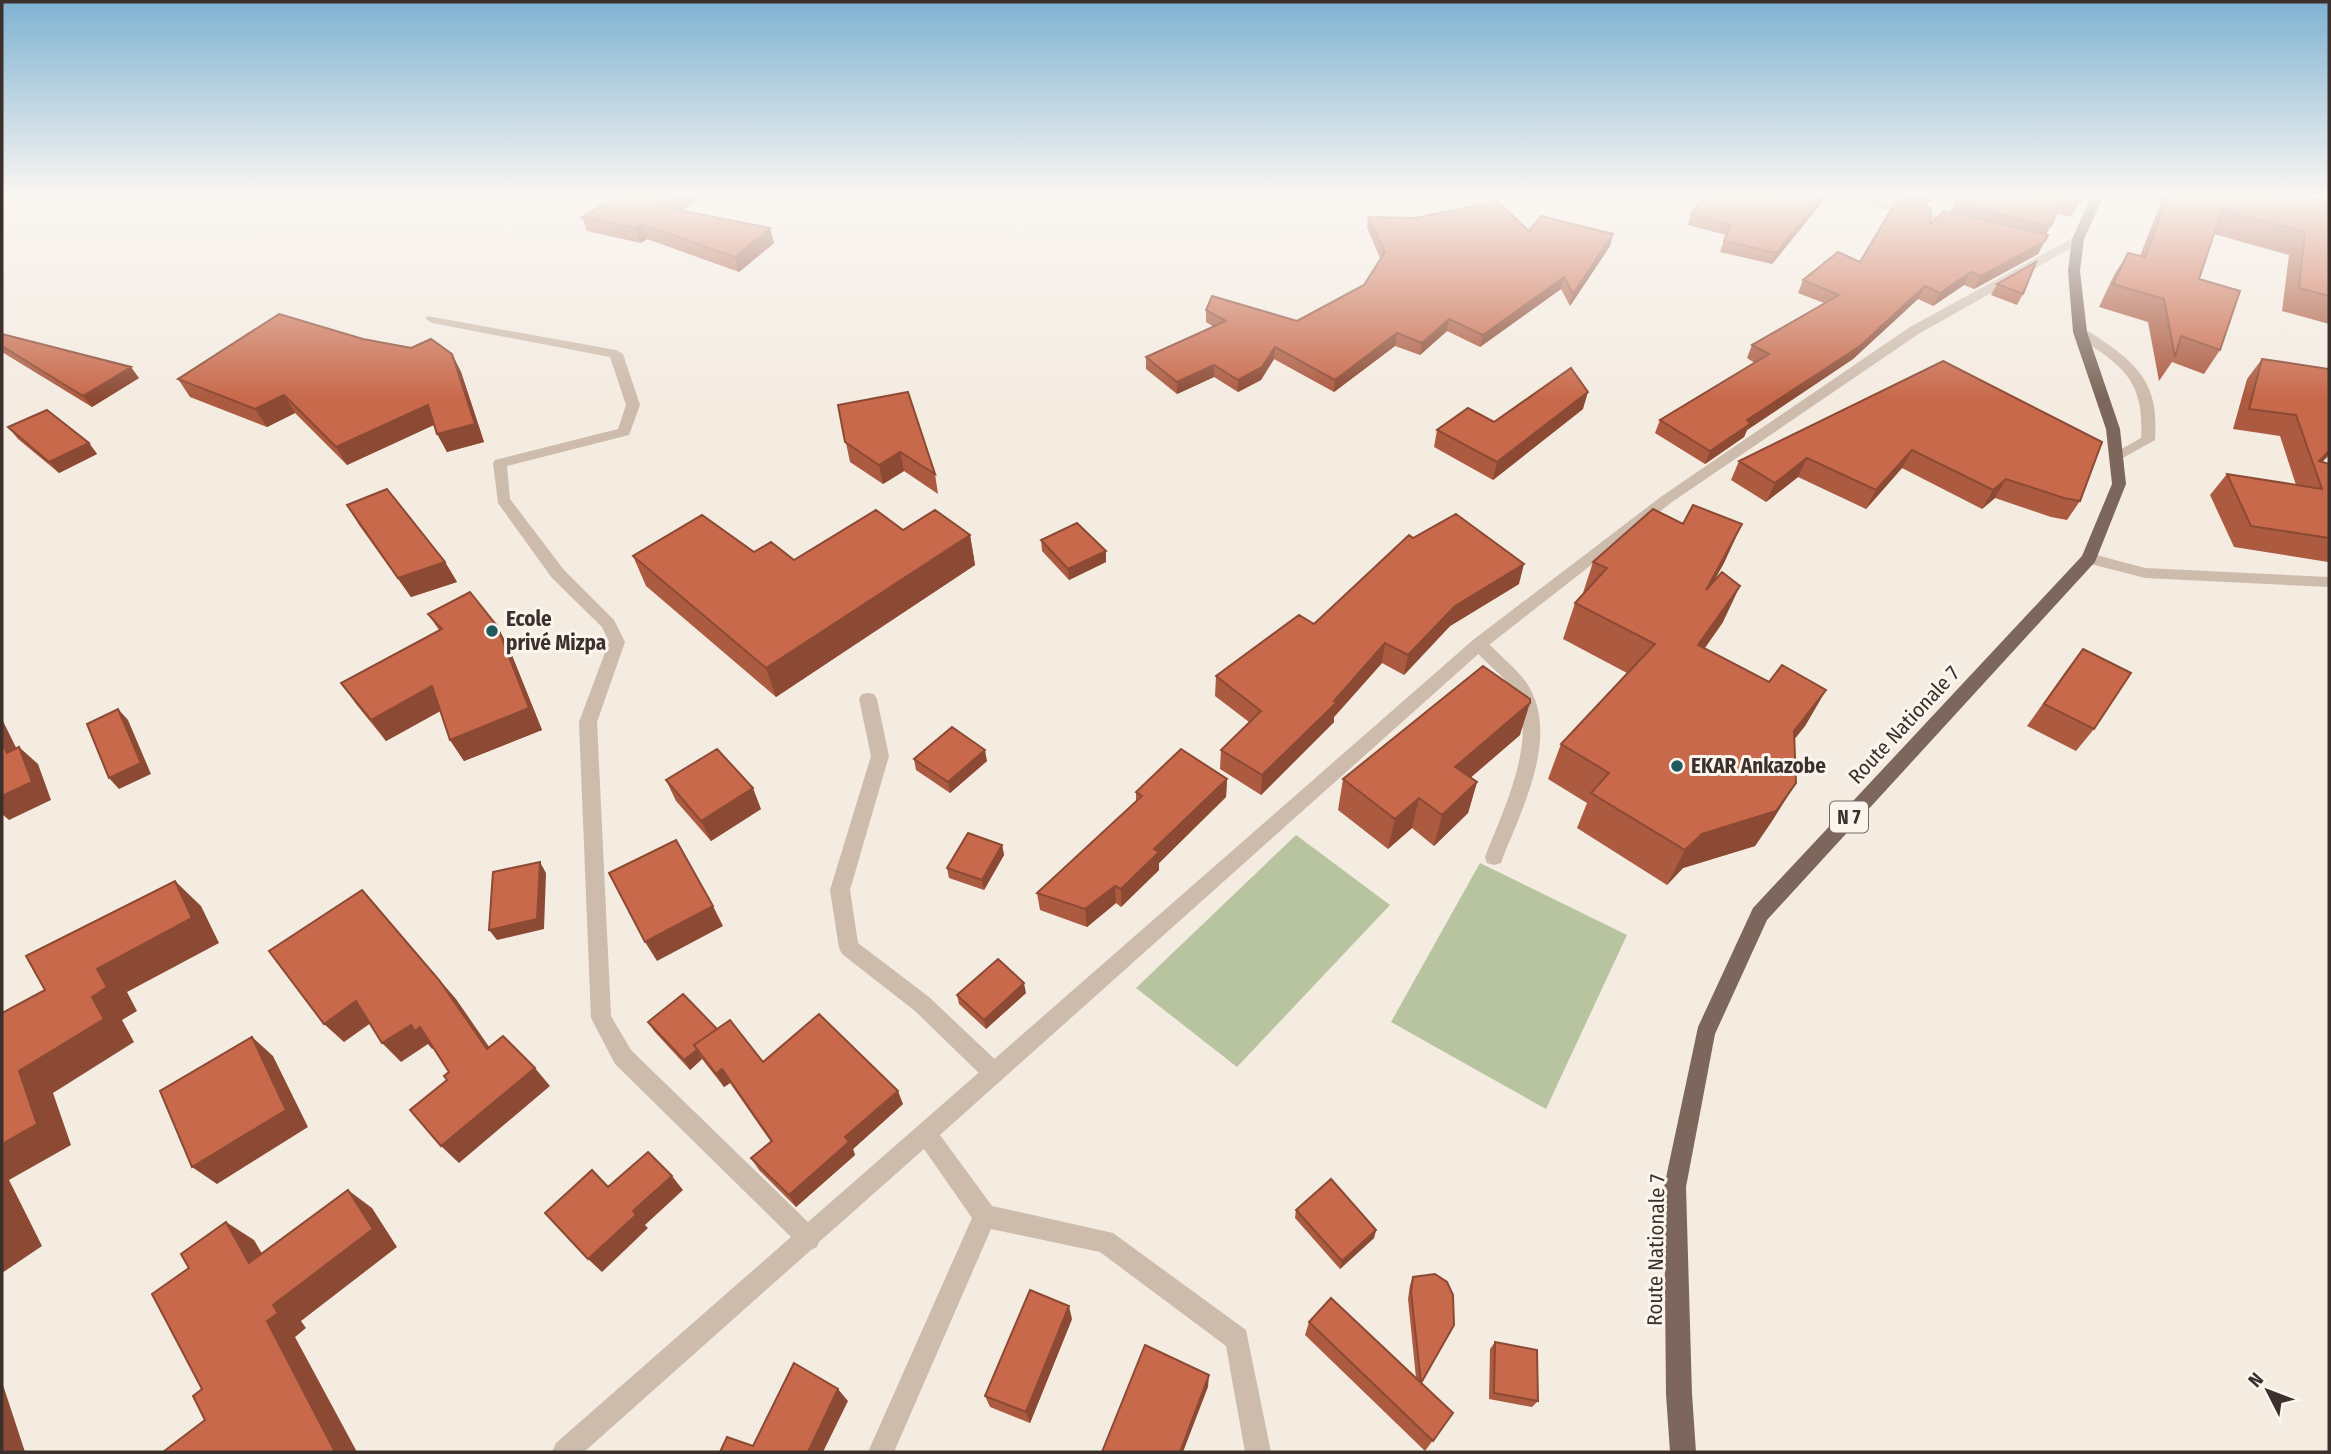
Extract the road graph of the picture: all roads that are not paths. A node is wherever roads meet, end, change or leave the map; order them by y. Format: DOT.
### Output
graph roads {
  1 [pos="2028,263"];
  2 [pos="2071,263"];
  3 [pos="432,319"];
  4 [pos="2080,332"];
  5 [pos="2116,456"];
  6 [pos="2090,558"];
  7 [pos="2329,582"];
  8 [pos="1479,645"];
  9 [pos="868,699"];
  10 [pos="1494,857"];
  11 [pos="994,1073"];
  12 [pos="926,1134"];
  13 [pos="985,1216"];
  14 [pos="809,1239"];
  15 [pos="565,1452"];
  16 [pos="881,1452"];
  17 [pos="1258,1452"];
  18 [pos="1683,1452"];
  1 -- 8 [label="street"];
  2 -- 4 [label="main road, Route Nationale 7 / N 7"];
  3 -- 14 [label="street"];
  4 -- 5 [label="main road, Route Nationale 7 / N 7"];
  4 -- 5 [label="street"];
  5 -- 6 [label="main road, Route Nationale 7 / N 7"];
  6 -- 7 [label="street"];
  6 -- 18 [label="main road, Route Nationale 7 / N 7"];
  8 -- 10 [label="street"];
  8 -- 11 [label="street"];
  9 -- 11 [label="street"];
  11 -- 12 [label="street"];
  12 -- 13 [label="street"];
  12 -- 14 [label="street"];
  13 -- 16 [label="street"];
  13 -- 17 [label="street"];
  14 -- 15 [label="street"];
}
